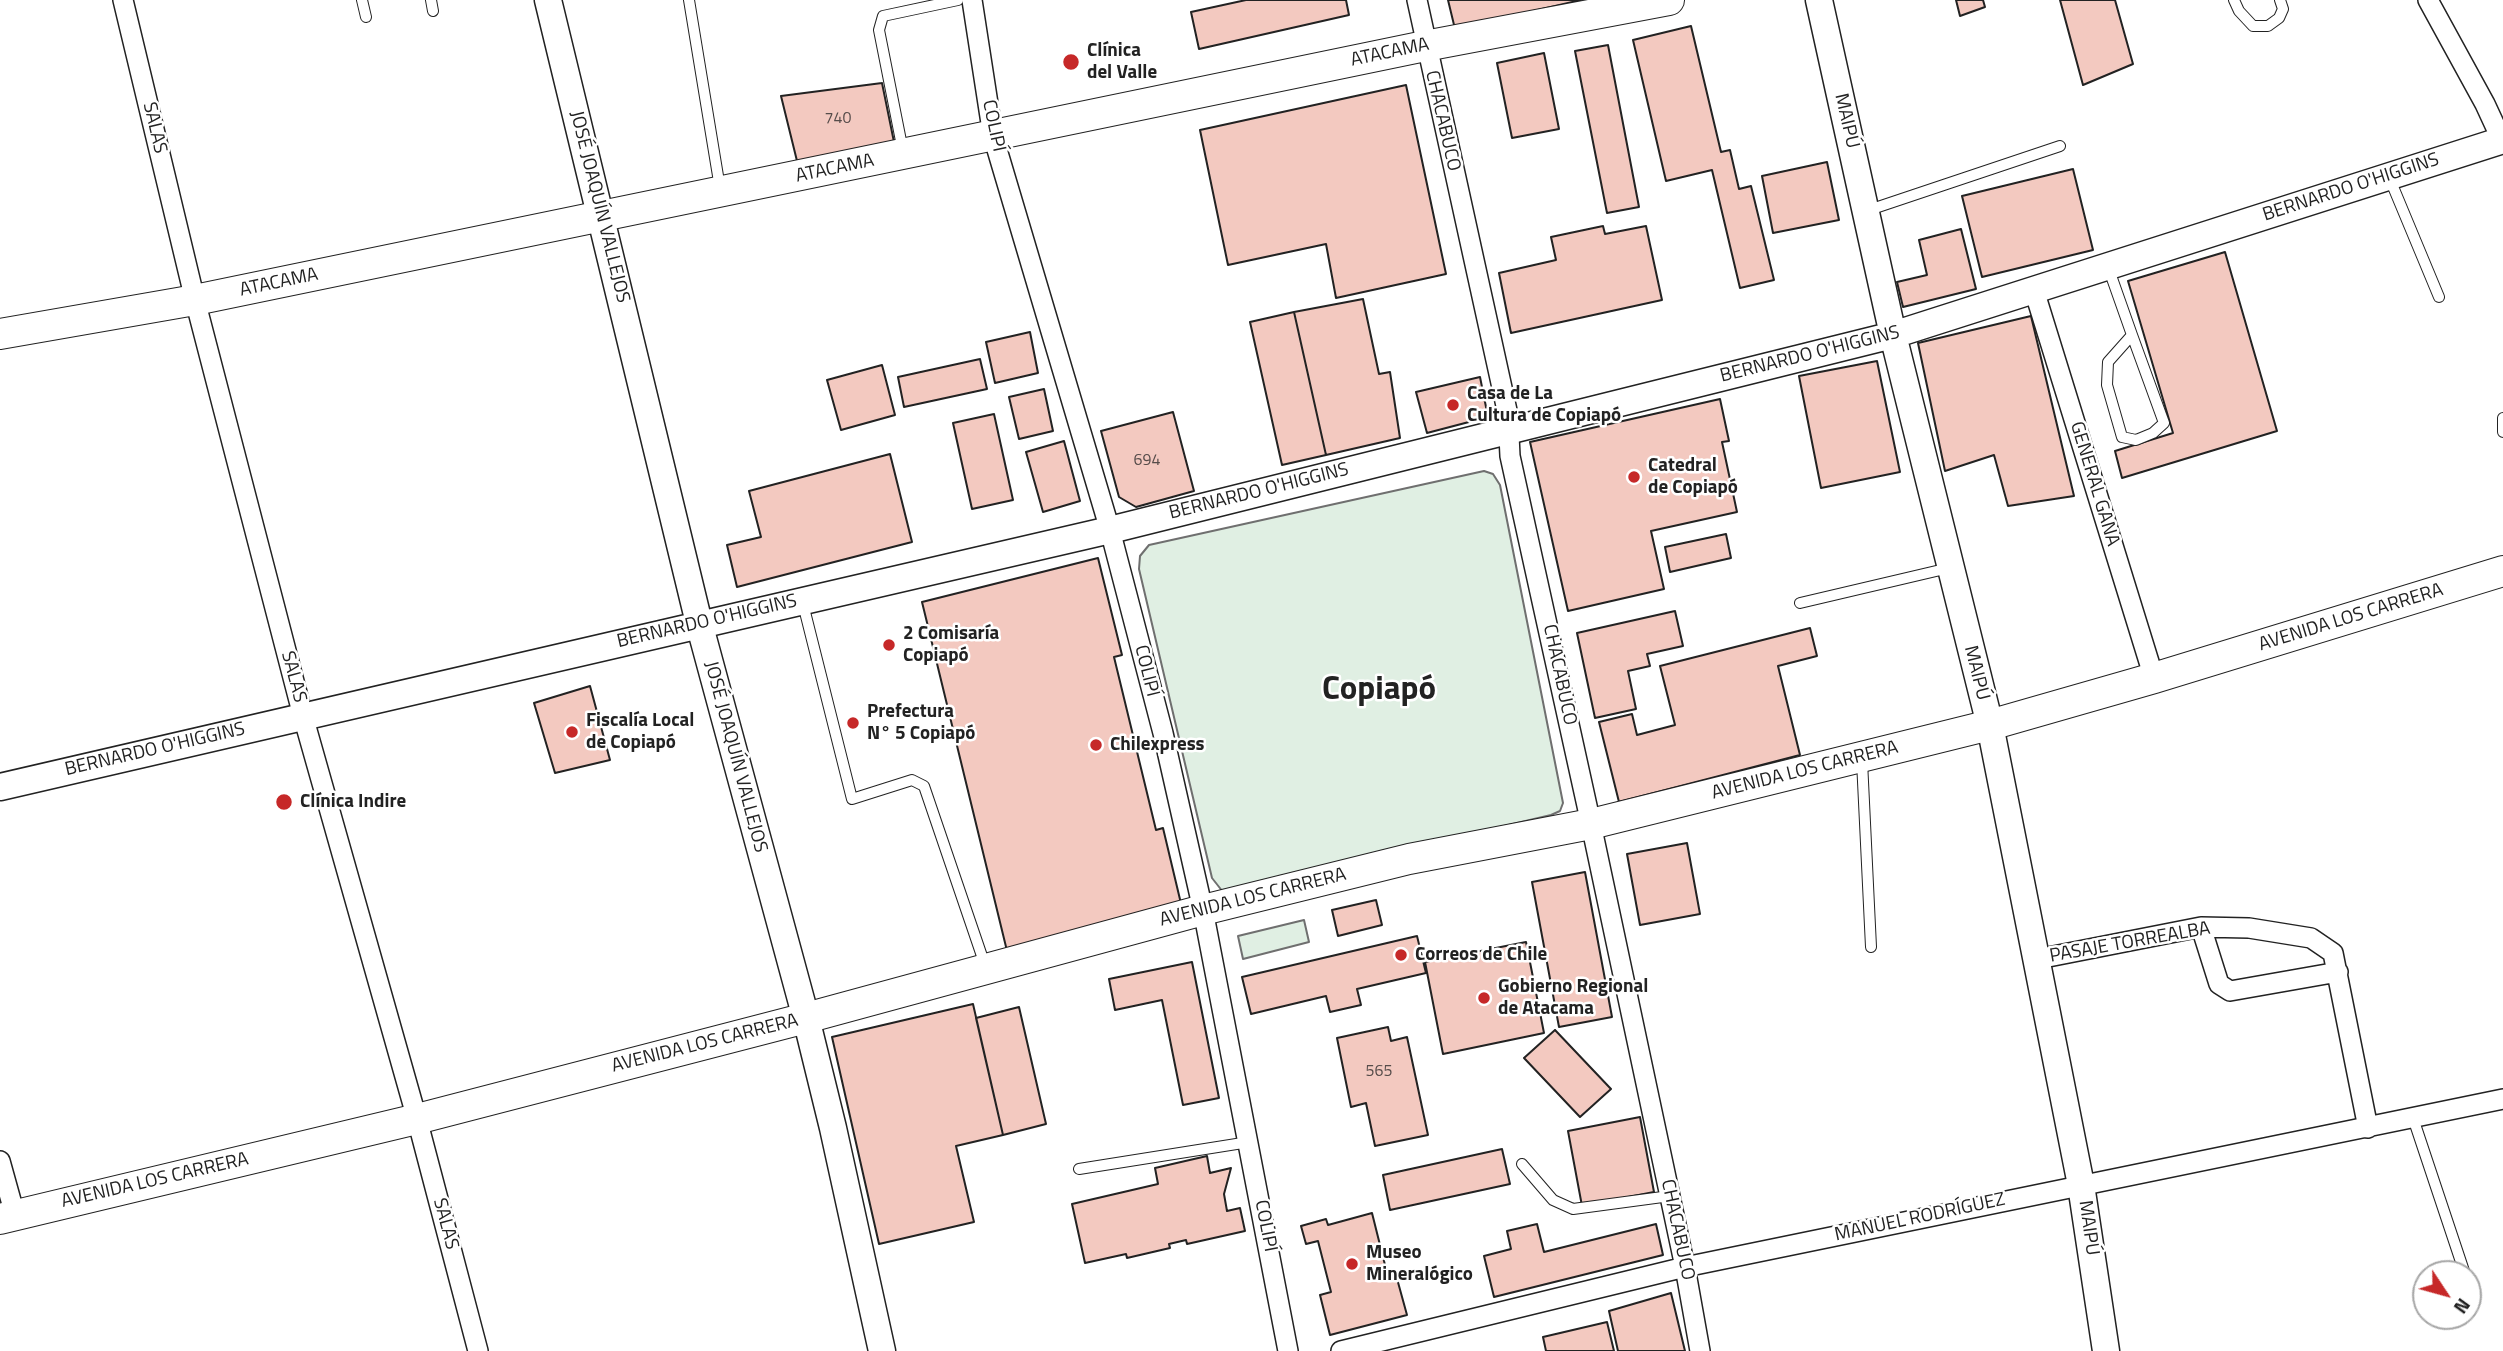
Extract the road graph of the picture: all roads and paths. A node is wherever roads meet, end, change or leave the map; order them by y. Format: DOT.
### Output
graph roads {
  1 [pos="123,0"];
  2 [pos="362,0"];
  3 [pos="431,0"];
  4 [pos="548,0"];
  5 [pos="689,0"];
  6 [pos="958,0"];
  7 [pos="972,0"];
  8 [pos="1417,0"];
  9 [pos="1669,0"];
  10 [pos="1819,0"];
  11 [pos="2234,0"];
  12 [pos="2280,0"];
  13 [pos="2428,0"];
  14 [pos="433,12"];
  15 [pos="366,17"];
  16 [pos="1425,46"];
  17 [pos="993,136"];
  18 [pos="2503,141"];
  19 [pos="2060,146"];
  20 [pos="904,155"];
  21 [pos="2389,176"];
  22 [pos="721,192"];
  23 [pos="1866,211"];
  24 [pos="601,217"];
  25 [pos="2108,266"];
  26 [pos="2034,290"];
  27 [pos="2439,296"];
  28 [pos="195,300"];
  29 [pos="0,334"];
  30 [pos="1893,335"];
  31 [pos="2132,335"];
  32 [pos="2503,418"];
  33 [pos="1509,430"];
  34 [pos="2503,432"];
  35 [pos="1110,530"];
  36 [pos="1950,568"];
  37 [pos="2503,571"];
  38 [pos="802,600"];
  39 [pos="1800,603"];
  40 [pos="699,623"];
  41 [pos="2154,678"];
  42 [pos="303,716"];
  43 [pos="1990,725"];
  44 [pos="1862,757"];
  45 [pos="0,787"];
  46 [pos="1591,824"];
  47 [pos="1203,910"];
  48 [pos="2201,927"];
  49 [pos="1871,947"];
  50 [pos="2038,959"];
  51 [pos="986,968"];
  52 [pos="2338,972"];
  53 [pos="806,1018"];
  54 [pos="2503,1099"];
  55 [pos="2413,1118"];
  56 [pos="417,1119"];
  57 [pos="2368,1128"];
  58 [pos="1249,1142"];
  59 [pos="0,1161"];
  60 [pos="1522,1164"];
  61 [pos="1079,1169"];
  62 [pos="2081,1185"];
  63 [pos="1670,1195"];
  64 [pos="7,1217"];
  65 [pos="2460,1260"];
  66 [pos="1685,1267"];
  67 [pos="478,1351"];
  68 [pos="881,1351"];
  69 [pos="1288,1351"];
  70 [pos="1341,1351"];
  71 [pos="1700,1351"];
  72 [pos="2106,1351"];
  1 -- 28 [label="street, SALAS"];
  2 -- 15 [label="lane"];
  3 -- 14 [label="lane"];
  4 -- 24 [label="main road, JOSÉ JOAQUÍN VALLEJOS"];
  5 -- 22 [label="lane"];
  6 -- 20 [label="lane"];
  7 -- 17 [label="street, COLIPÍ"];
  8 -- 16 [label="street, CHACABUCO"];
  9 -- 16 [label="main road, ATACAMA"];
  10 -- 23 [label="main road, MAIPÚ"];
  11 -- 12 [label="lane"];
  13 -- 18 [label="street"];
  16 -- 17 [label="main road, ATACAMA"];
  16 -- 33 [label="street, CHACABUCO"];
  17 -- 20 [label="main road, ATACAMA"];
  17 -- 35 [label="street, COLIPÍ"];
  18 -- 21 [label="main road, BERNARDO O'HIGGINS"];
  19 -- 23 [label="lane"];
  20 -- 22 [label="main road, ATACAMA"];
  21 -- 25 [label="main road, BERNARDO O'HIGGINS"];
  21 -- 27 [label="lane"];
  22 -- 24 [label="main road, ATACAMA"];
  23 -- 30 [label="main road, MAIPÚ"];
  24 -- 28 [label="main road, ATACAMA"];
  24 -- 40 [label="main road, JOSÉ JOAQUÍN VALLEJOS"];
  25 -- 26 [label="main road, BERNARDO O'HIGGINS"];
  25 -- 31 [label="lane"];
  26 -- 30 [label="main road, BERNARDO O'HIGGINS"];
  26 -- 41 [label="street, GENERAL GANA"];
  28 -- 29 [label="main road, ATACAMA"];
  28 -- 42 [label="street, SALAS"];
  30 -- 33 [label="main road, BERNARDO O'HIGGINS"];
  30 -- 36 [label="main road, MAIPÚ"];
  31 -- 31 [label="lane"];
  32 -- 34 [label="lane"];
  33 -- 35 [label="main road, BERNARDO O'HIGGINS"];
  33 -- 46 [label="street, CHACABUCO"];
  35 -- 38 [label="main road, BERNARDO O'HIGGINS"];
  35 -- 47 [label="street, COLIPÍ"];
  36 -- 39 [label="lane"];
  36 -- 43 [label="main road, MAIPÚ"];
  37 -- 41 [label="main road, AVENIDA LOS CARRERA"];
  38 -- 40 [label="main road, BERNARDO O'HIGGINS"];
  38 -- 51 [label="lane"];
  40 -- 42 [label="main road, BERNARDO O'HIGGINS"];
  40 -- 53 [label="main road, JOSÉ JOAQUÍN VALLEJOS"];
  41 -- 43 [label="main road, AVENIDA LOS CARRERA"];
  42 -- 45 [label="main road, BERNARDO O'HIGGINS"];
  42 -- 56 [label="street, SALAS"];
  43 -- 44 [label="main road, AVENIDA LOS CARRERA"];
  43 -- 50 [label="main road, MAIPÚ"];
  44 -- 46 [label="main road, AVENIDA LOS CARRERA"];
  44 -- 49 [label="lane"];
  46 -- 47 [label="main road, AVENIDA LOS CARRERA"];
  46 -- 63 [label="street, CHACABUCO"];
  47 -- 51 [label="main road, AVENIDA LOS CARRERA"];
  47 -- 58 [label="street, COLIPÍ"];
  48 -- 50 [label="street, PASAJE TORREALBA"];
  48 -- 52 [label="street, PASAJE TORREALBA"];
  48 -- 52 [label="street"];
  50 -- 62 [label="main road, MAIPÚ"];
  51 -- 53 [label="main road, AVENIDA LOS CARRERA"];
  52 -- 57 [label="street, PASAJE TORREALBA"];
  53 -- 56 [label="main road, AVENIDA LOS CARRERA"];
  53 -- 68 [label="main road, JOSÉ JOAQUÍN VALLEJOS"];
  54 -- 55 [label="street, MANUEL RODRÍGUEZ"];
  55 -- 57 [label="street, MANUEL RODRÍGUEZ"];
  55 -- 65 [label="lane"];
  56 -- 64 [label="main road, AVENIDA LOS CARRERA"];
  56 -- 67 [label="street, SALAS"];
  57 -- 62 [label="street, MANUEL RODRÍGUEZ"];
  58 -- 61 [label="lane"];
  58 -- 69 [label="street, COLIPÍ"];
  59 -- 64 [label="street"];
  60 -- 63 [label="lane"];
  62 -- 66 [label="street, MANUEL RODRÍGUEZ"];
  62 -- 72 [label="main road, MAIPÚ"];
  63 -- 66 [label="street, CHACABUCO"];
  66 -- 70 [label="street, MANUEL RODRÍGUEZ"];
  66 -- 71 [label="street, CHACABUCO"];
}
